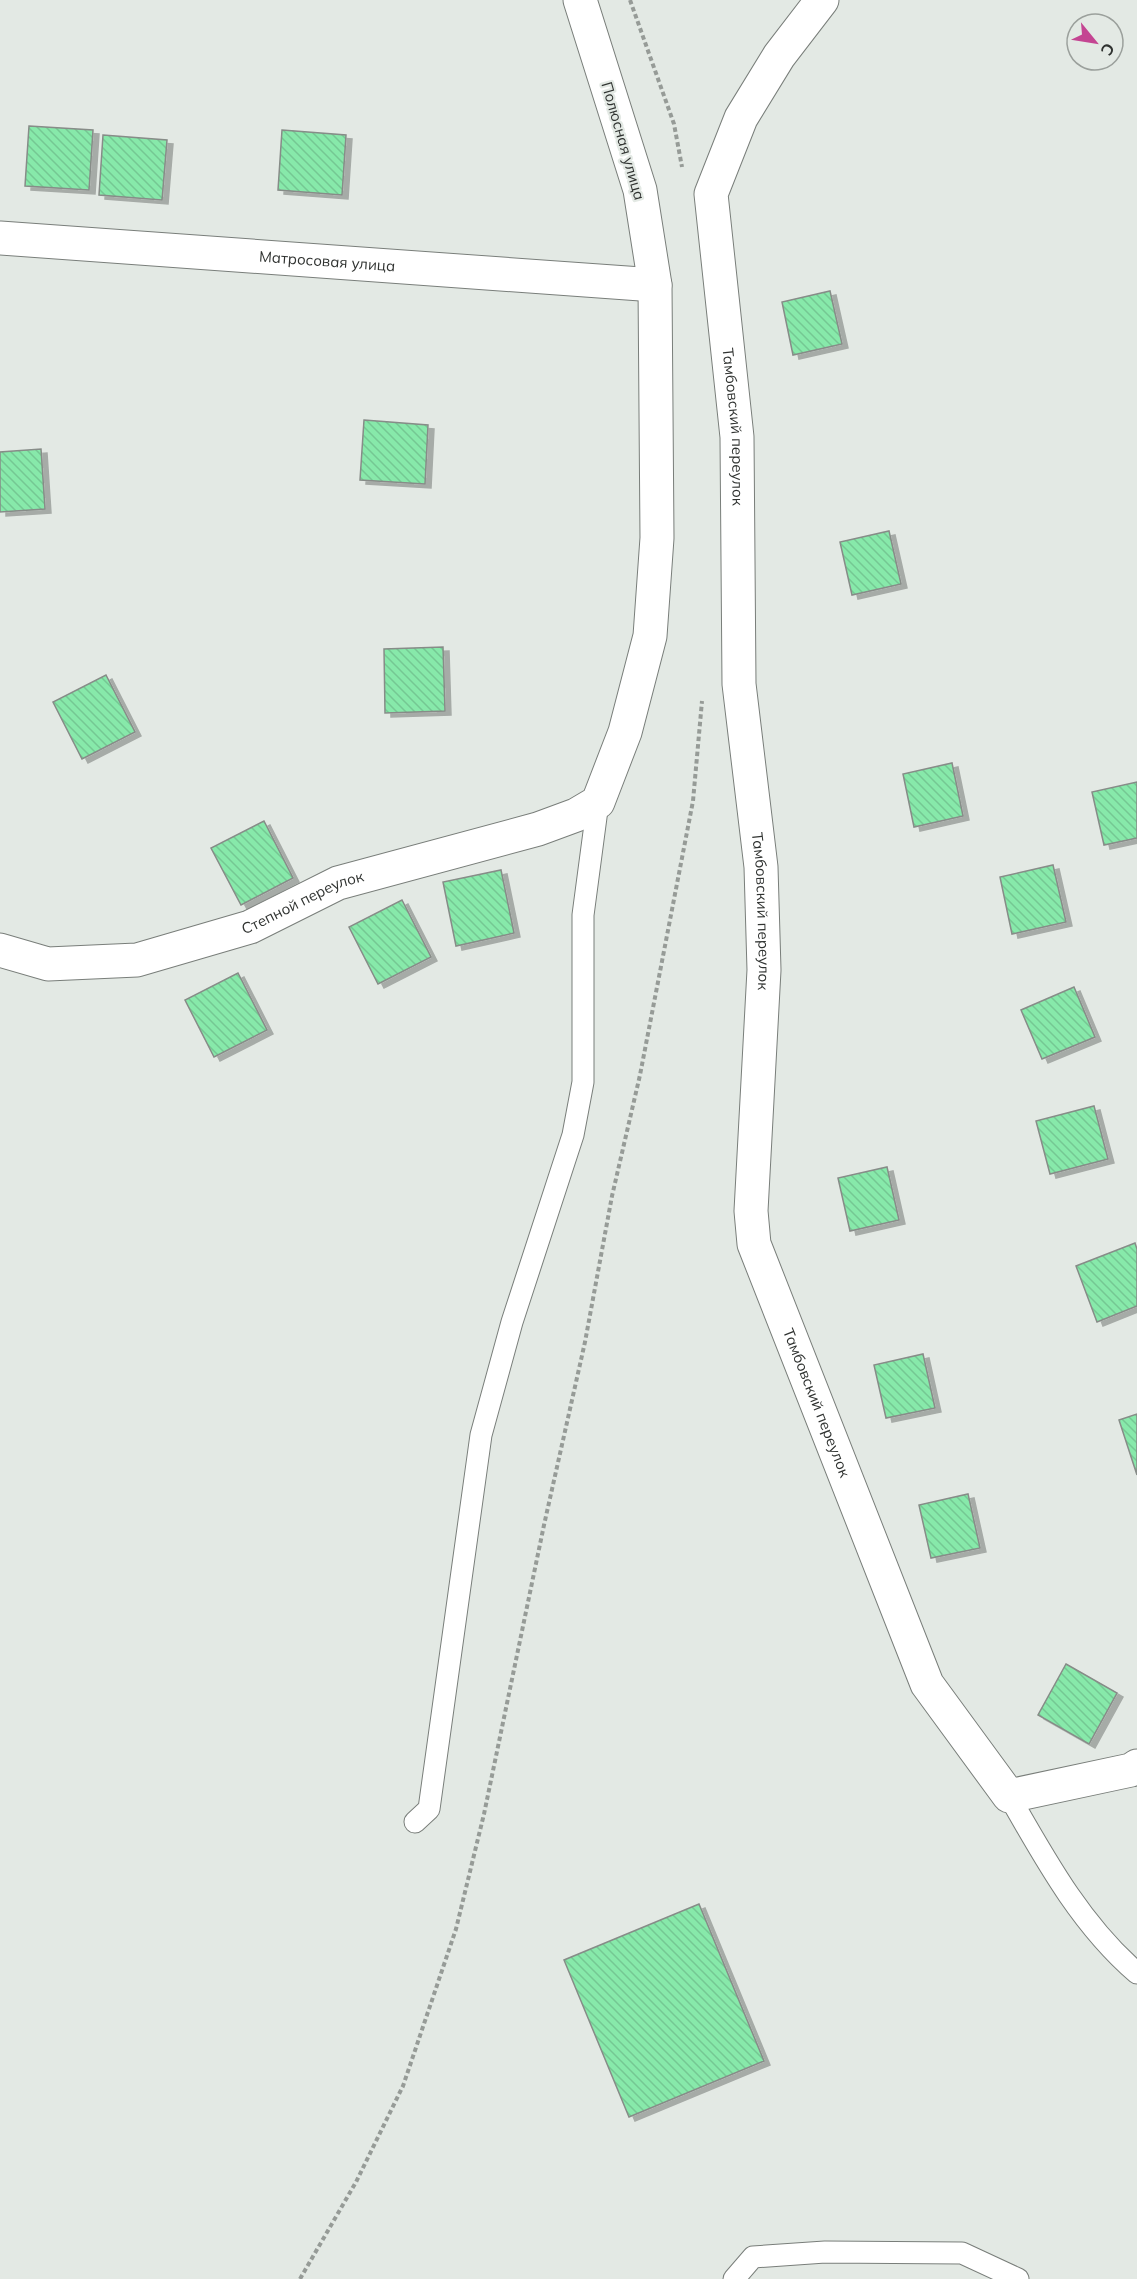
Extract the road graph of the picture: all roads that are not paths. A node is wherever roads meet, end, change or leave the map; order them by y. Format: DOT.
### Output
graph roads {
  1 [pos="580,0"];
  2 [pos="822,0"];
  3 [pos="0,238"];
  4 [pos="655,285"];
  5 [pos="598,802"];
  6 [pos="0,950"];
  7 [pos="1137,1766"];
  8 [pos="1009,1796"];
  9 [pos="416,1822"];
  10 [pos="1137,1973"];
  11 [pos="734,2279"];
  12 [pos="1018,2279"];
  1 -- 4 [label="street, Полюсная улица"];
  2 -- 8 [label="street, Тамбовский переулок"];
  3 -- 4 [label="street, Матросовая улица"];
  4 -- 5 [label="street, Полюсная улица"];
  5 -- 6 [label="street, Степной переулок"];
  5 -- 9 [label="lane"];
  7 -- 8 [label="street"];
  8 -- 10 [label="lane"];
  11 -- 12 [label="lane"];
}
